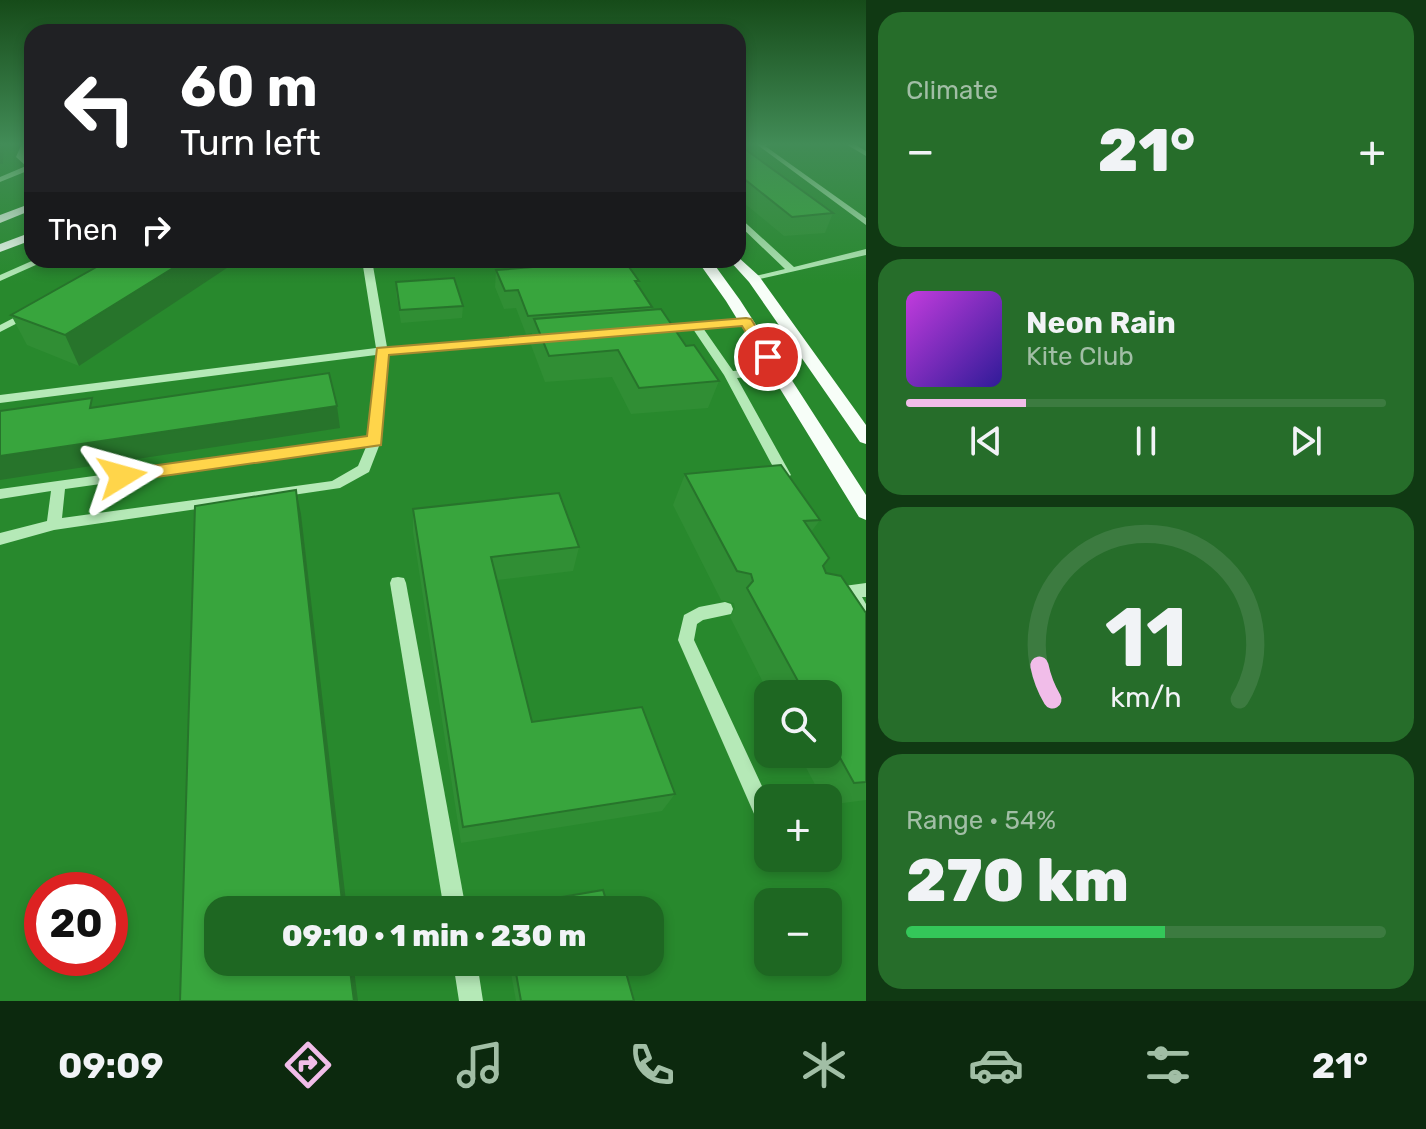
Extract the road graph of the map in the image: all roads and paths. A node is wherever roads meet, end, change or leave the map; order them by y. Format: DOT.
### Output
graph roads {
  1 [pos="820,190"];
  2 [pos="24,209"];
  3 [pos="0,219"];
  4 [pos="866,222"];
  5 [pos="746,227"];
  6 [pos="24,239"];
  7 [pos="0,248"];
  8 [pos="866,252"];
  9 [pos="24,268"];
  10 [pos="368,268"];
  11 [pos="709,268"];
  12 [pos="744,268"];
  13 [pos="792,270"];
  14 [pos="0,278"];
  15 [pos="754,279"];
  16 [pos="41,306"];
  17 [pos="746,322"];
  18 [pos="696,326"];
  19 [pos="0,329"];
  20 [pos="649,330"];
  21 [pos="555,337"];
  22 [pos="382,351"];
  23 [pos="777,370"];
  24 [pos="730,375"];
  25 [pos="0,399"];
  26 [pos="866,438"];
  27 [pos="375,441"];
  28 [pos="784,475"];
  29 [pos="59,485"];
  30 [pos="0,494"];
  31 [pos="866,512"];
  32 [pos="54,525"];
  33 [pos="0,539"];
  34 [pos="398,583"];
  35 [pos="851,591"];
  36 [pos="725,609"];
  37 [pos="866,619"];
  38 [pos="754,791"];
  39 [pos="453,896"];
  40 [pos="467,976"];
  41 [pos="471,1001"];
  1 -- 4 [label="street"];
  2 -- 3 [label="main road"];
  5 -- 13 [label="street"];
  6 -- 7 [label="main road"];
  8 -- 13 [label="street"];
  9 -- 14 [label="street"];
  10 -- 22 [label="street"];
  11 -- 17 [label="main road"];
  12 -- 15 [label="main road"];
  13 -- 15 [label="street"];
  15 -- 26 [label="main road"];
  16 -- 19 [label="street"];
  17 -- 18 [label="street"];
  17 -- 23 [label="main road"];
  18 -- 20 [label="street"];
  18 -- 24 [label="street"];
  21 -- 22 [label="street"];
  22 -- 25 [label="street"];
  22 -- 27 [label="street"];
  23 -- 24 [label="street"];
  23 -- 31 [label="main road"];
  24 -- 28 [label="street"];
  27 -- 29 [label="street"];
  27 -- 32 [label="street"];
  29 -- 30 [label="street"];
  29 -- 32 [label="street"];
  32 -- 33 [label="street"];
  34 -- 39 [label="street"];
  35 -- 37 [label="street"];
  36 -- 38 [label="street"];
  40 -- 41 [label="street"];
}
